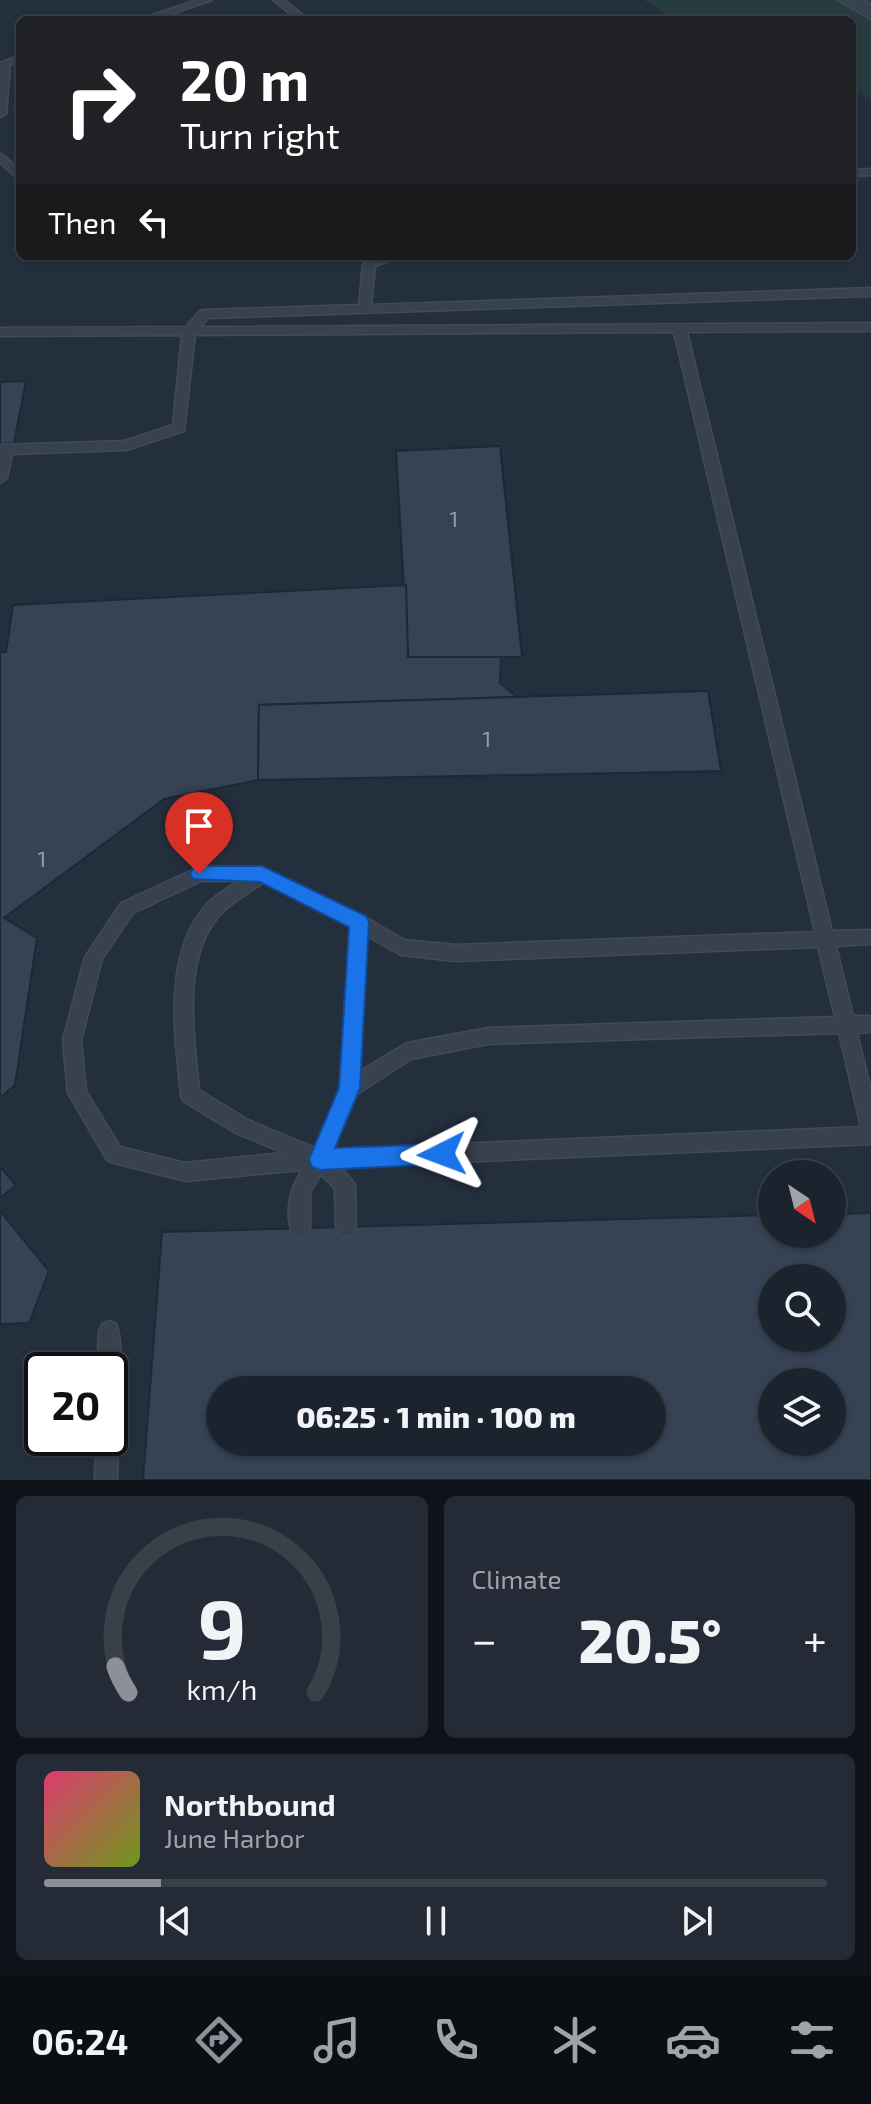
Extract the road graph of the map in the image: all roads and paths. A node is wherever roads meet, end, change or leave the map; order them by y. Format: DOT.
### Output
graph roads {
  1 [pos="207,0"];
  2 [pos="278,0"];
  3 [pos="848,0"];
  4 [pos="871,13"];
  5 [pos="156,16"];
  6 [pos="299,16"];
  7 [pos="16,59"];
  8 [pos="0,114"];
  9 [pos="0,156"];
  10 [pos="16,173"];
  11 [pos="382,260"];
  12 [pos="871,292"];
  13 [pos="365,307"];
  14 [pos="679,327"];
  15 [pos="871,327"];
  16 [pos="189,331"];
  17 [pos="0,332"];
  18 [pos="3,450"];
  19 [pos="0,478"];
  20 [pos="262,874"];
  21 [pos="359,922"];
  22 [pos="871,937"];
  23 [pos="824,939"];
  24 [pos="871,1024"];
  25 [pos="845,1025"];
  26 [pos="350,1088"];
  27 [pos="871,1133"];
  28 [pos="320,1159"];
  29 [pos="346,1227"];
  30 [pos="300,1228"];
  31 [pos="109,1331"];
  32 [pos="108,1352"];
  33 [pos="107,1456"];
  34 [pos="106,1480"];
  1 -- 5 [label="lane"];
  2 -- 6 [label="lane"];
  3 -- 4 [label="street"];
  7 -- 8 [label="lane"];
  9 -- 10 [label="lane"];
  11 -- 13 [label="lane"];
  12 -- 13 [label="lane"];
  13 -- 16 [label="lane"];
  14 -- 15 [label="lane"];
  14 -- 16 [label="lane"];
  14 -- 23 [label="lane"];
  16 -- 17 [label="lane"];
  16 -- 18 [label="lane"];
  18 -- 19 [label="lane"];
  20 -- 21 [label="lane"];
  20 -- 28 [label="lane"];
  20 -- 28 [label="lane"];
  21 -- 23 [label="lane"];
  21 -- 26 [label="lane"];
  22 -- 23 [label="lane"];
  23 -- 25 [label="lane"];
  24 -- 25 [label="lane"];
  25 -- 26 [label="lane"];
  25 -- 27 [label="lane"];
  26 -- 28 [label="lane"];
  27 -- 28 [label="lane"];
  28 -- 29 [label="lane"];
  28 -- 30 [label="lane"];
  31 -- 32 [label="lane"];
  33 -- 34 [label="lane"];
}
